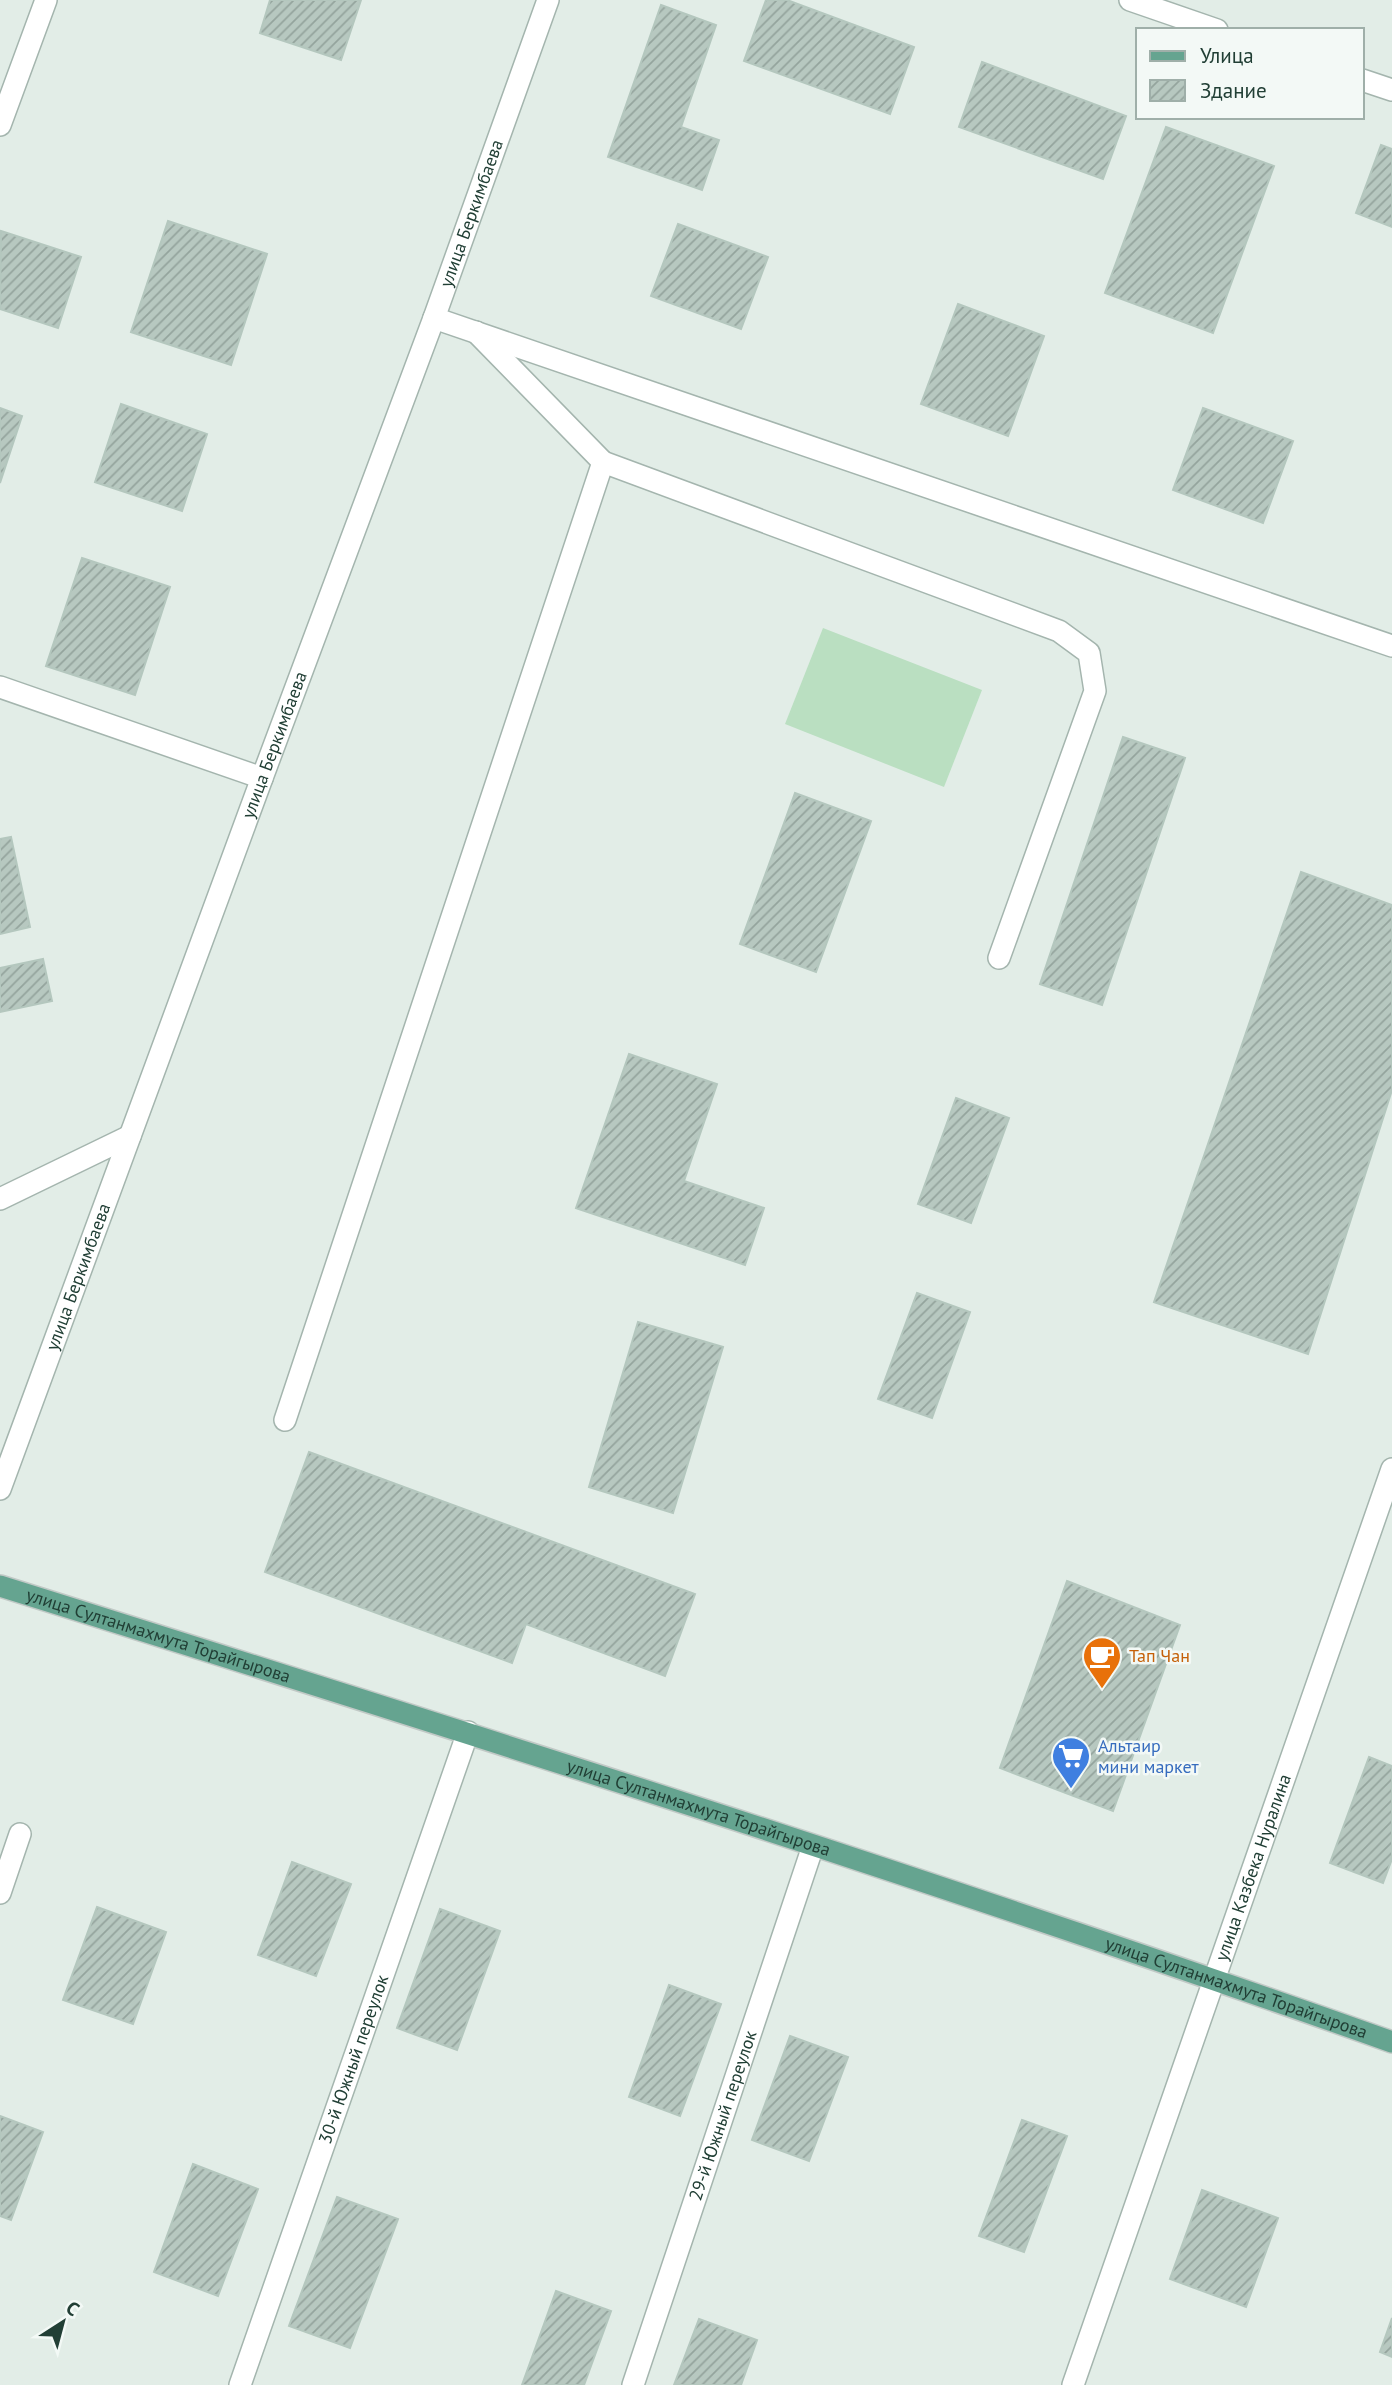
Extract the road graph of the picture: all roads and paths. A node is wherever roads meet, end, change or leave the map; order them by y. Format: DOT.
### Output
graph roads {
  1 [pos="46,0"];
  2 [pos="548,0"];
  3 [pos="1130,0"];
  4 [pos="1211,28"];
  5 [pos="1364,81"];
  6 [pos="1392,90"];
  7 [pos="0,125"];
  8 [pos="434,318"];
  9 [pos="476,332"];
  10 [pos="603,463"];
  11 [pos="1392,646"];
  12 [pos="0,687"];
  13 [pos="261,778"];
  14 [pos="999,958"];
  15 [pos="130,1136"];
  16 [pos="0,1199"];
  17 [pos="285,1420"];
  18 [pos="1392,1468"];
  19 [pos="0,1489"];
  20 [pos="0,1586"];
  21 [pos="468,1732"];
  22 [pos="20,1835"];
  23 [pos="813,1846"];
  24 [pos="0,1894"];
  25 [pos="1216,1980"];
  26 [pos="1392,2042"];
  27 [pos="240,2385"];
  28 [pos="633,2385"];
  29 [pos="1073,2385"];
  1 -- 7 [label="street"];
  2 -- 8 [label="street, улица Беркимбаева"];
  3 -- 4 [label="street"];
  5 -- 6 [label="street"];
  8 -- 9 [label="street"];
  8 -- 13 [label="street, улица Беркимбаева"];
  9 -- 10 [label="street"];
  9 -- 11 [label="street"];
  10 -- 14 [label="street"];
  10 -- 17 [label="street"];
  12 -- 13 [label="street"];
  13 -- 15 [label="street, улица Беркимбаева"];
  15 -- 16 [label="street"];
  15 -- 19 [label="street, улица Беркимбаева"];
  18 -- 25 [label="street, улица Казбека Нуралина"];
  20 -- 21 [label="main road, улица Султанмахмута Торайгырова"];
  21 -- 23 [label="main road, улица Султанмахмута Торайгырова"];
  21 -- 27 [label="street, 30-й Южный переулок"];
  22 -- 24 [label="street"];
  23 -- 25 [label="main road, улица Султанмахмута Торайгырова"];
  23 -- 28 [label="street, 29-й Южный переулок"];
  25 -- 26 [label="main road, улица Султанмахмута Торайгырова"];
  25 -- 29 [label="street, улица Казбека Нуралина"];
}
